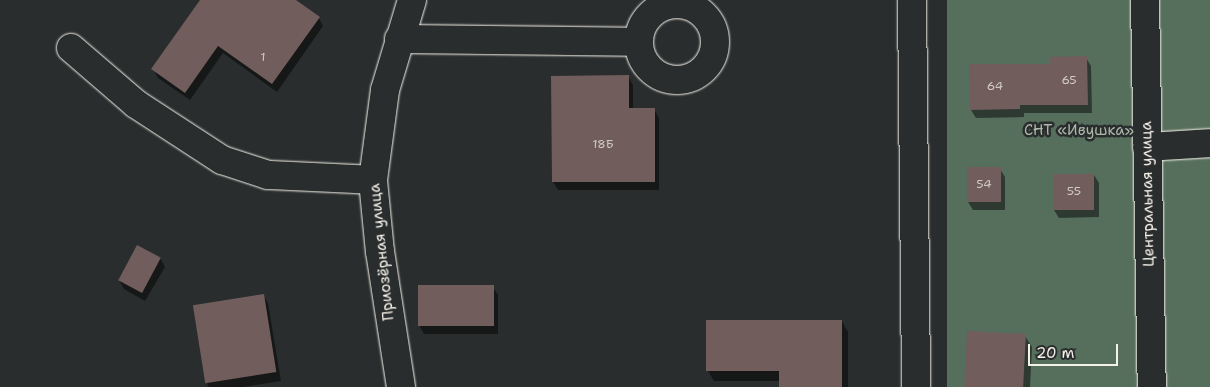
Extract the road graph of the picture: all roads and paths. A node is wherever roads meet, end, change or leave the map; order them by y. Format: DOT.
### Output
graph roads {
  1 [pos="412,0"];
  2 [pos="912,0"];
  3 [pos="1145,0"];
  4 [pos="399,39"];
  5 [pos="639,42"];
  6 [pos="71,48"];
  7 [pos="1210,143"];
  8 [pos="1147,147"];
  9 [pos="373,180"];
  10 [pos="400,387"];
  11 [pos="916,387"];
  12 [pos="1152,387"];
  1 -- 4 [label="street, Приозёрная улица"];
  2 -- 11 [label="street"];
  3 -- 8 [label="street, Центральная улица"];
  4 -- 5 [label="street"];
  4 -- 9 [label="street, Приозёрная улица"];
  6 -- 9 [label="street"];
  7 -- 8 [label="street"];
  8 -- 12 [label="street, Центральная улица"];
  9 -- 10 [label="street, Приозёрная улица"];
}
